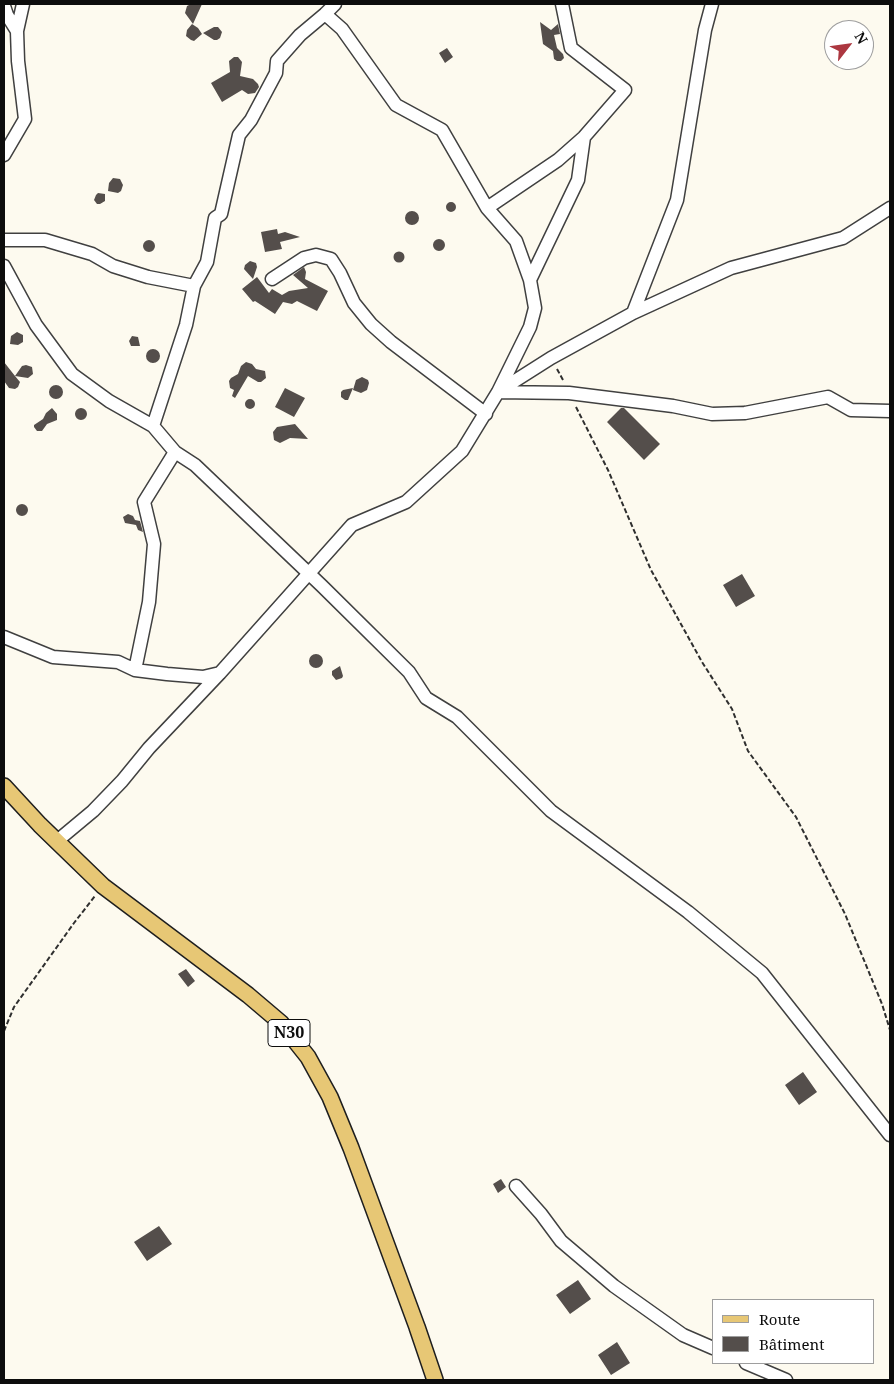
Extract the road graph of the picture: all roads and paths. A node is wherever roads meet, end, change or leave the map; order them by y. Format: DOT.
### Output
graph roads {
  1 [pos="23,4"];
  2 [pos="335,4"];
  3 [pos="562,4"];
  4 [pos="712,4"];
  5 [pos="4,6"];
  6 [pos="325,14"];
  7 [pos="17,31"];
  8 [pos="584,137"];
  9 [pos="4,155"];
  10 [pos="487,208"];
  11 [pos="890,208"];
  12 [pos="4,240"];
  13 [pos="4,266"];
  14 [pos="272,279"];
  15 [pos="530,280"];
  16 [pos="194,286"];
  17 [pos="633,312"];
  18 [pos="552,358"];
  19 [pos="498,392"];
  20 [pos="569,394"];
  21 [pos="890,411"];
  22 [pos="486,414"];
  23 [pos="153,426"];
  24 [pos="175,452"];
  25 [pos="308,573"];
  26 [pos="4,637"];
  27 [pos="135,670"];
  28 [pos="220,673"];
  29 [pos="4,786"];
  30 [pos="57,842"];
  31 [pos="103,886"];
  32 [pos="890,1030"];
  33 [pos="4,1031"];
  34 [pos="890,1134"];
  35 [pos="516,1186"];
  36 [pos="712,1348"];
  37 [pos="748,1364"];
  38 [pos="435,1380"];
  39 [pos="786,1380"];
  1 -- 7 [label="street"];
  2 -- 6 [label="street"];
  3 -- 8 [label="street"];
  4 -- 17 [label="street"];
  5 -- 7 [label="street"];
  6 -- 10 [label="street"];
  6 -- 16 [label="street"];
  7 -- 9 [label="street"];
  8 -- 10 [label="street"];
  8 -- 15 [label="street"];
  10 -- 15 [label="street"];
  11 -- 17 [label="street"];
  12 -- 16 [label="street"];
  13 -- 23 [label="street"];
  14 -- 22 [label="street"];
  15 -- 19 [label="street"];
  16 -- 23 [label="street"];
  17 -- 18 [label="street"];
  18 -- 19 [label="street"];
  18 -- 20 [label="path"];
  19 -- 20 [label="street"];
  19 -- 22 [label="street"];
  20 -- 21 [label="street"];
  20 -- 32 [label="path"];
  22 -- 25 [label="street"];
  23 -- 24 [label="street"];
  24 -- 25 [label="street"];
  24 -- 27 [label="street"];
  25 -- 28 [label="street"];
  25 -- 34 [label="street"];
  26 -- 27 [label="street"];
  27 -- 28 [label="street"];
  28 -- 30 [label="street"];
  29 -- 30 [label="main road, N30"];
  30 -- 31 [label="main road, N30"];
  31 -- 33 [label="path"];
  31 -- 38 [label="main road, N30"];
  35 -- 36 [label="street"];
  37 -- 39 [label="street"];
}
